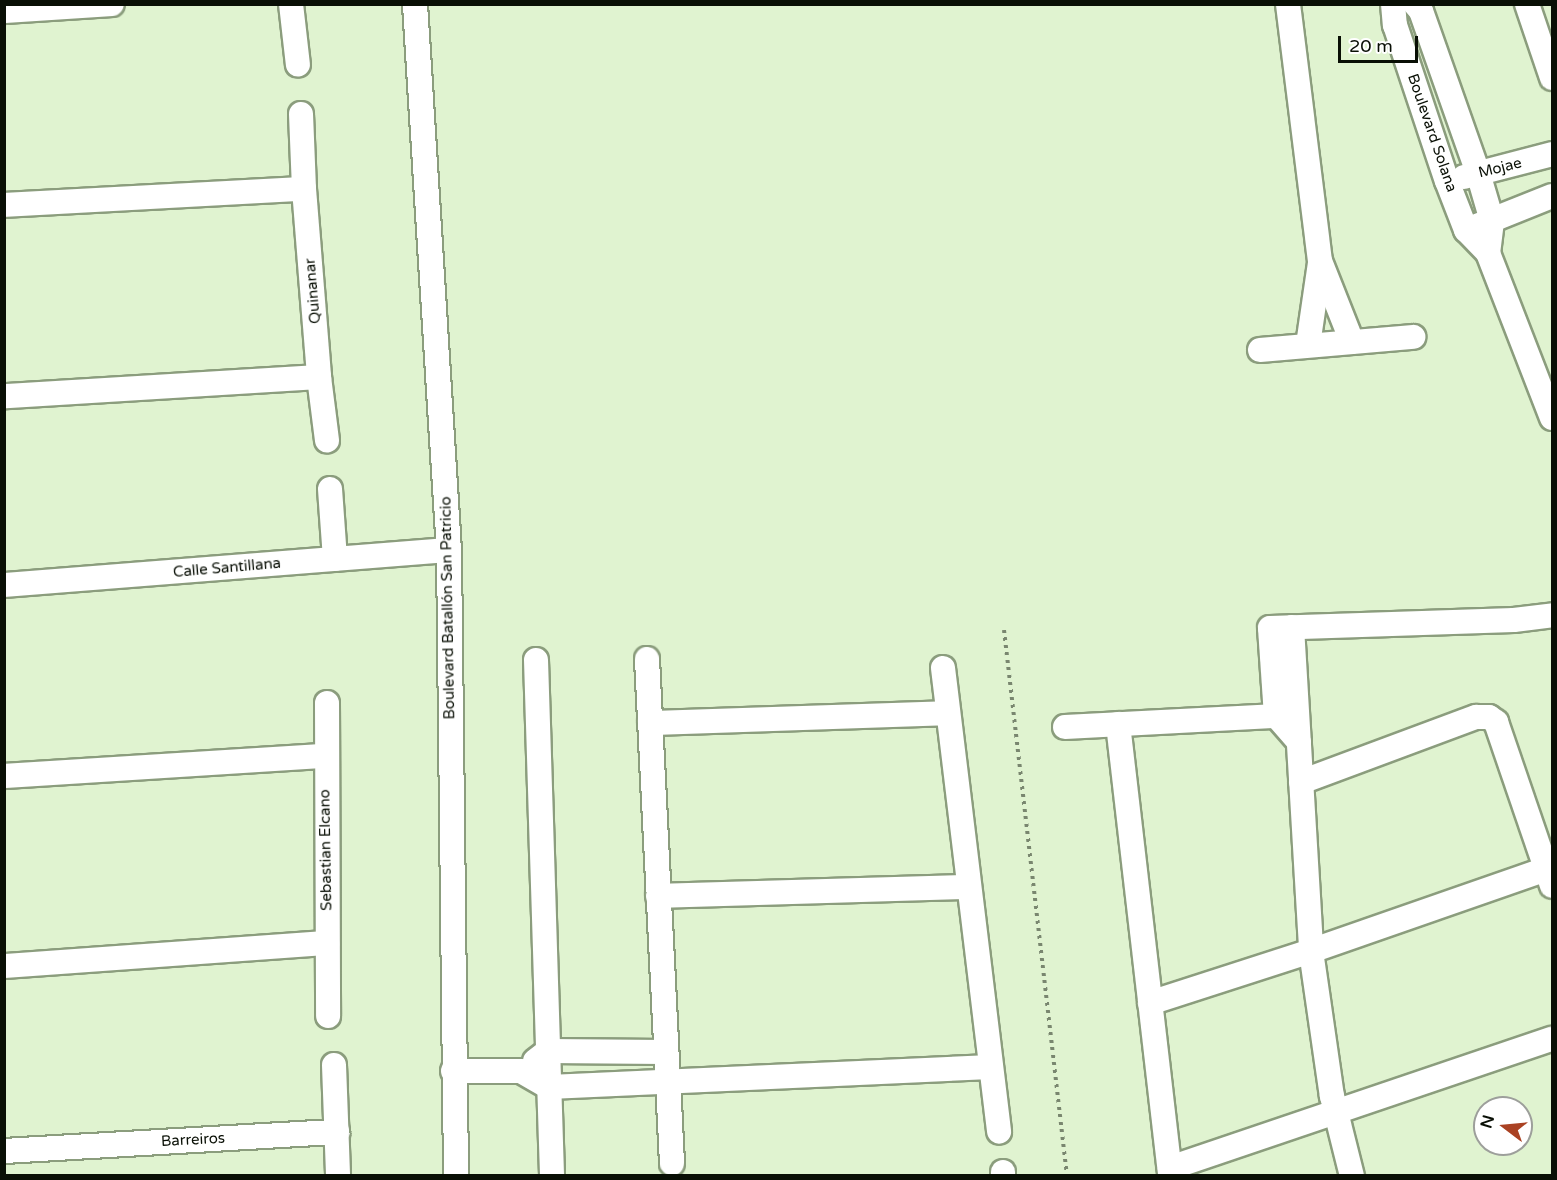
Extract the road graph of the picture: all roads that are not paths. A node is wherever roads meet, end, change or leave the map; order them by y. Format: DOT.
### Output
graph roads {
  1 [pos="112,4"];
  2 [pos="291,4"];
  3 [pos="415,4"];
  4 [pos="1288,4"];
  5 [pos="1393,4"];
  6 [pos="1415,4"];
  7 [pos="1527,4"];
  8 [pos="4,11"];
  9 [pos="1546,34"];
  10 [pos="298,65"];
  11 [pos="1552,78"];
  12 [pos="301,114"];
  13 [pos="1552,154"];
  14 [pos="1478,173"];
  15 [pos="1447,181"];
  16 [pos="304,189"];
  17 [pos="1552,196"];
  18 [pos="4,205"];
  19 [pos="1492,221"];
  20 [pos="1466,230"];
  21 [pos="1488,253"];
  22 [pos="1320,261"];
  23 [pos="1413,337"];
  24 [pos="1352,342"];
  25 [pos="1308,345"];
  26 [pos="1260,350"];
  27 [pos="319,377"];
  28 [pos="4,396"];
  29 [pos="1552,418"];
  30 [pos="327,440"];
  31 [pos="330,489"];
  32 [pos="449,550"];
  33 [pos="335,559"];
  34 [pos="4,585"];
  35 [pos="1552,615"];
  36 [pos="647,659"];
  37 [pos="536,660"];
  38 [pos="943,668"];
  39 [pos="327,703"];
  40 [pos="948,713"];
  41 [pos="1286,715"];
  42 [pos="650,723"];
  43 [pos="1118,724"];
  44 [pos="1065,727"];
  45 [pos="325,756"];
  46 [pos="4,776"];
  47 [pos="1301,782"];
  48 [pos="1549,877"];
  49 [pos="969,887"];
  50 [pos="658,896"];
  51 [pos="327,943"];
  52 [pos="1311,951"];
  53 [pos="4,966"];
  54 [pos="1150,1003"];
  55 [pos="328,1016"];
  56 [pos="1552,1040"];
  57 [pos="548,1051"];
  58 [pos="665,1052"];
  59 [pos="334,1065"];
  60 [pos="991,1067"];
  61 [pos="453,1071"];
  62 [pos="521,1071"];
  63 [pos="668,1083"];
  64 [pos="549,1087"];
  65 [pos="1335,1113"];
  66 [pos="337,1132"];
  67 [pos="999,1132"];
  68 [pos="4,1151"];
  69 [pos="672,1163"];
  70 [pos="1170,1172"];
  71 [pos="338,1176"];
  72 [pos="456,1176"];
  73 [pos="552,1176"];
  74 [pos="1352,1176"];
  1 -- 8 [label="street"];
  2 -- 10 [label="street"];
  3 -- 32 [label="street, Boulevard Batallón San Patricio"];
  4 -- 22 [label="street"];
  5 -- 15 [label="street, Boulevard Solana"];
  6 -- 14 [label="street, Boulevard Solana"];
  7 -- 9 [label="street"];
  9 -- 11 [label="street"];
  12 -- 16 [label="street, Quinanar"];
  13 -- 14 [label="street, Mojae"];
  14 -- 15 [label="street, Mojae"];
  14 -- 19 [label="street, Boulevard Solana"];
  15 -- 20 [label="street, Boulevard Solana"];
  16 -- 18 [label="street"];
  16 -- 27 [label="street, Quinanar"];
  17 -- 19 [label="street"];
  19 -- 20 [label="street"];
  19 -- 21 [label="street, Boulevard Solana"];
  20 -- 21 [label="street, Boulevard Solana"];
  21 -- 29 [label="street, Boulevard Solana"];
  22 -- 24 [label="street"];
  22 -- 25 [label="street"];
  23 -- 24 [label="street"];
  24 -- 25 [label="street"];
  25 -- 26 [label="street"];
  27 -- 28 [label="street"];
  27 -- 30 [label="street, Quinanar"];
  31 -- 33 [label="street"];
  32 -- 33 [label="street, Calle Santillana"];
  32 -- 61 [label="street, Boulevard Batallón San Patricio"];
  33 -- 34 [label="street, Calle Santillana"];
  35 -- 41 [label="street"];
  36 -- 42 [label="street"];
  37 -- 57 [label="street"];
  38 -- 40 [label="street"];
  39 -- 45 [label="street, Sebastian Elcano"];
  40 -- 42 [label="street"];
  40 -- 49 [label="street"];
  41 -- 43 [label="street"];
  41 -- 47 [label="street"];
  42 -- 50 [label="street"];
  43 -- 44 [label="street"];
  43 -- 54 [label="street"];
  45 -- 46 [label="street"];
  45 -- 51 [label="street, Sebastian Elcano"];
  47 -- 48 [label="street"];
  47 -- 52 [label="street"];
  48 -- 52 [label="street"];
  49 -- 50 [label="street"];
  49 -- 60 [label="street"];
  50 -- 58 [label="street"];
  51 -- 53 [label="street"];
  51 -- 55 [label="street, Sebastian Elcano"];
  52 -- 54 [label="street"];
  52 -- 65 [label="street"];
  54 -- 70 [label="street"];
  56 -- 65 [label="street"];
  57 -- 58 [label="street"];
  57 -- 62 [label="street"];
  57 -- 64 [label="street"];
  58 -- 63 [label="street"];
  59 -- 66 [label="street"];
  60 -- 63 [label="street"];
  60 -- 67 [label="street"];
  61 -- 62 [label="street"];
  61 -- 72 [label="street, Boulevard Batallón San Patricio"];
  62 -- 64 [label="street"];
  63 -- 64 [label="street"];
  63 -- 69 [label="street"];
  64 -- 73 [label="street"];
  65 -- 70 [label="street"];
  65 -- 74 [label="street"];
  66 -- 68 [label="street, Barreiros"];
  66 -- 71 [label="street"];
}
